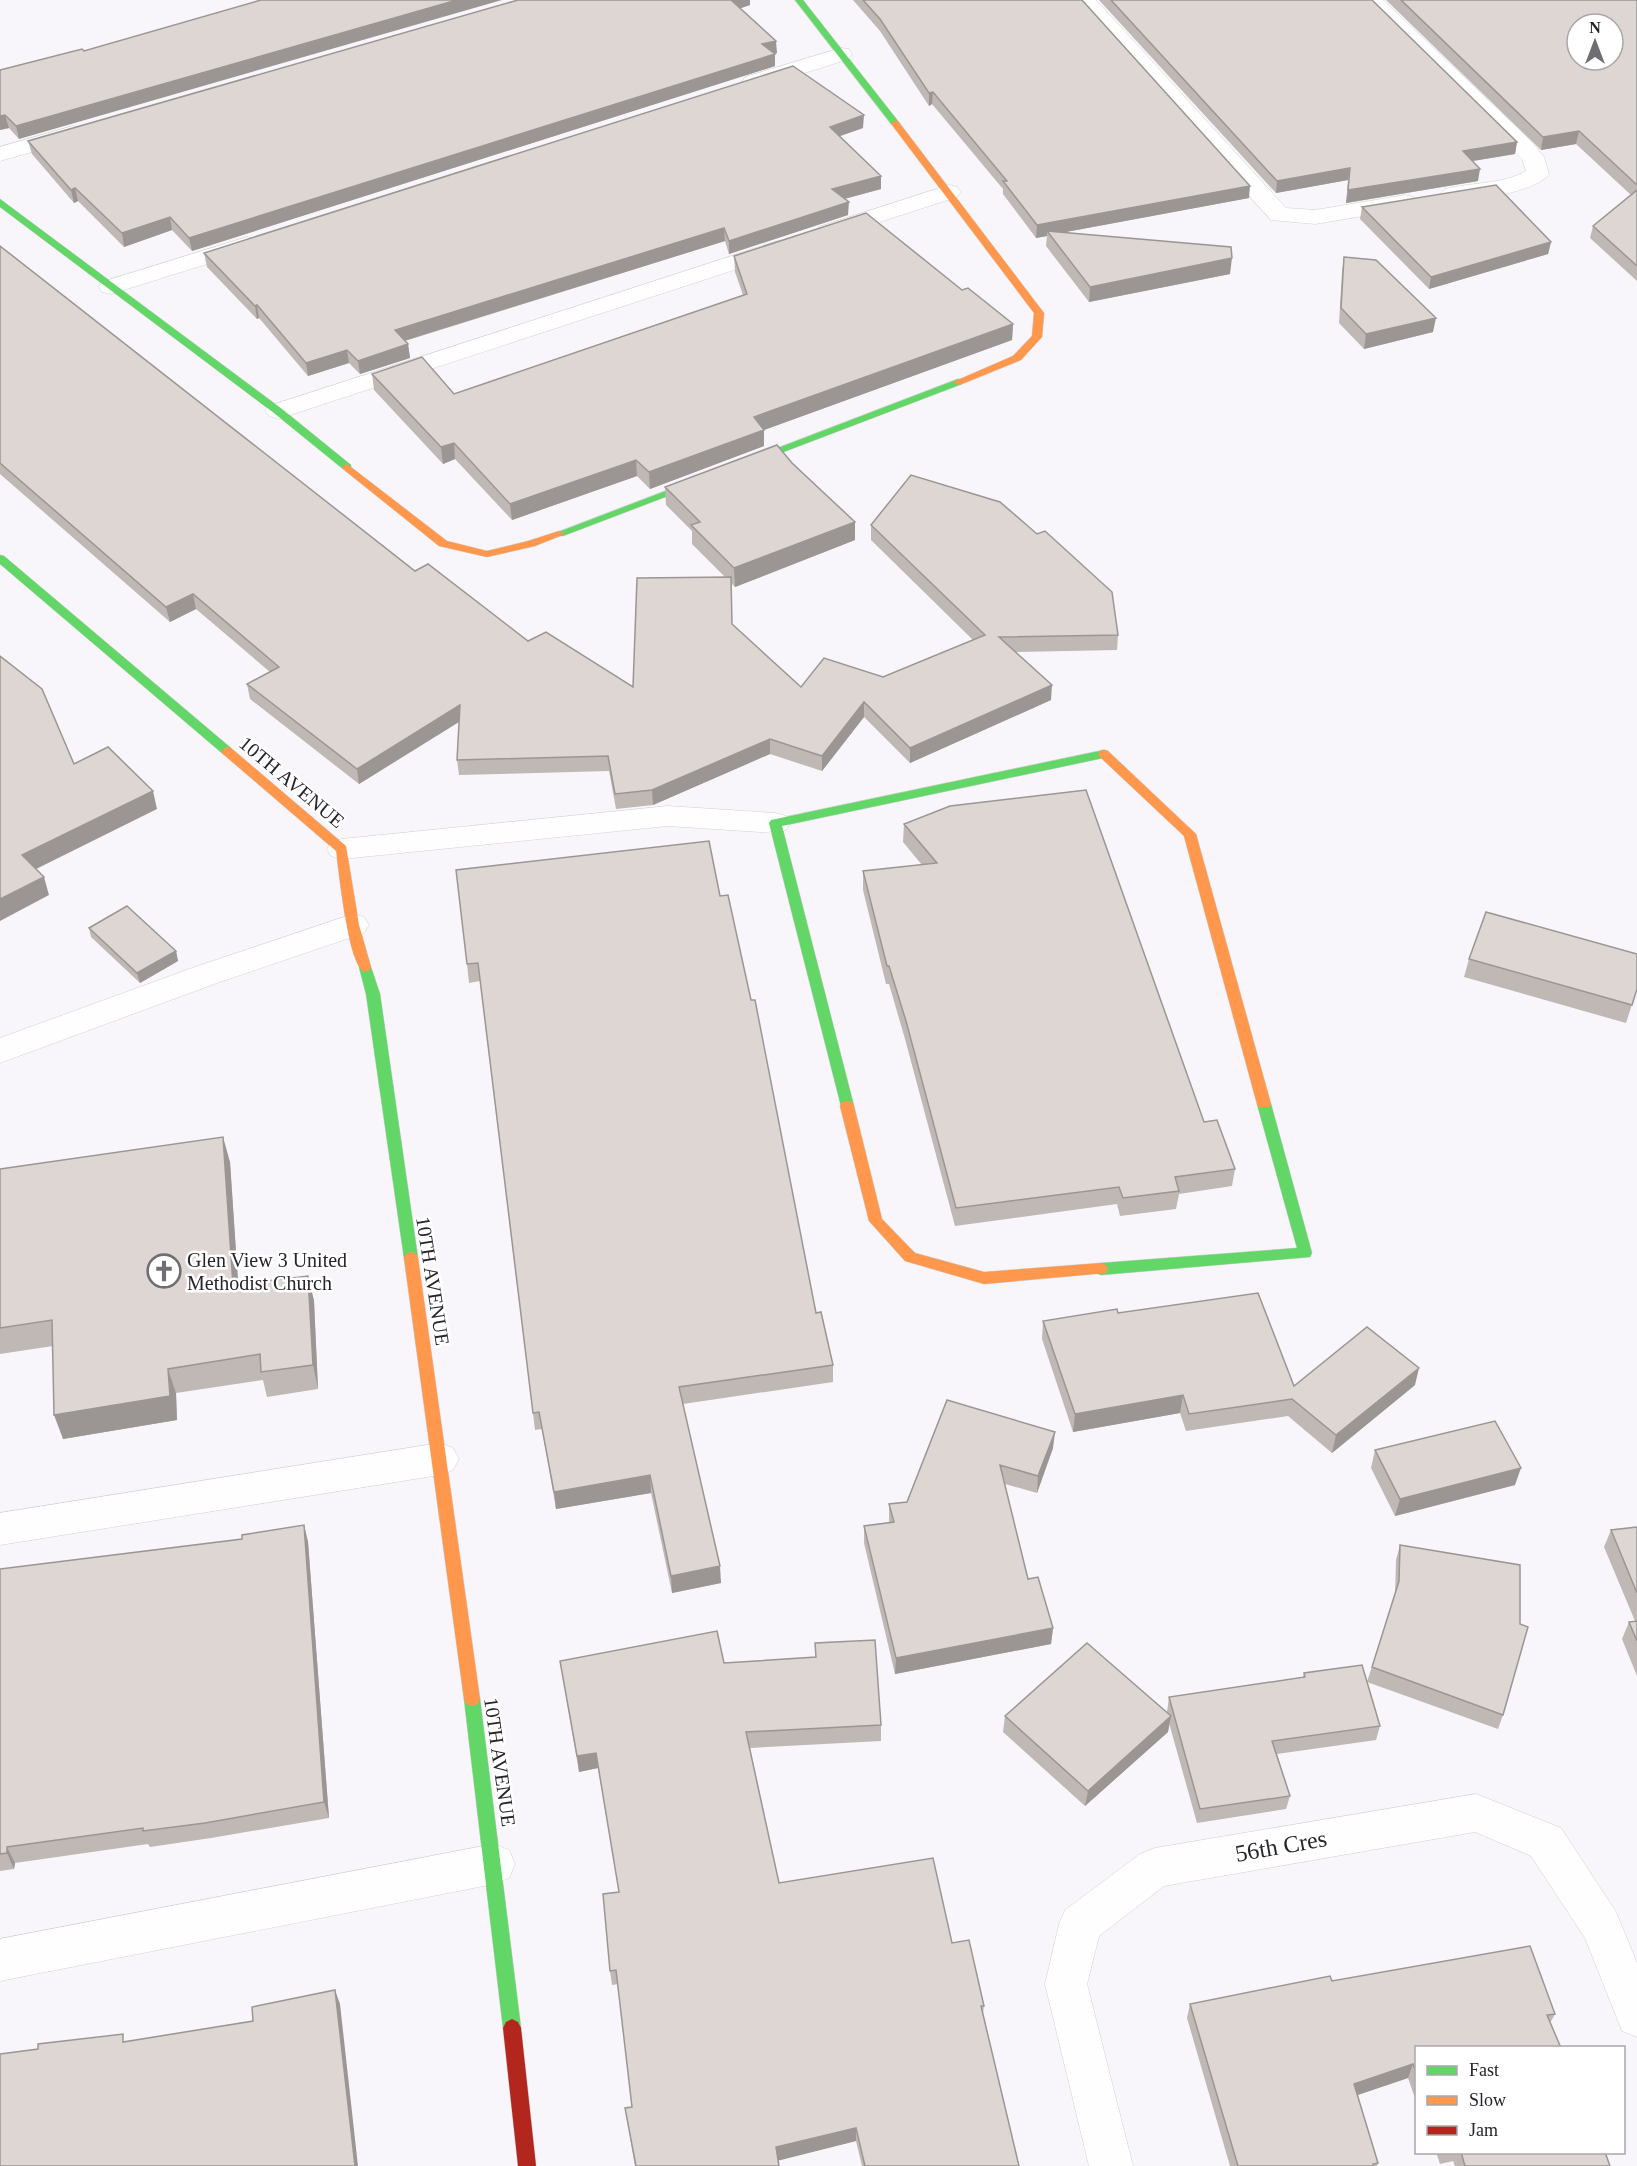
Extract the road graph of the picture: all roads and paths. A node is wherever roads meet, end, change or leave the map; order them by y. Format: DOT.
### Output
graph roads {
  1 [pos="798,0"];
  2 [pos="1084,0"];
  3 [pos="1371,0"];
  4 [pos="841,54"];
  5 [pos="727,90"];
  6 [pos="91,128"];
  7 [pos="0,154"];
  8 [pos="950,192"];
  9 [pos="0,202"];
  10 [pos="271,236"];
  11 [pos="111,287"];
  12 [pos="278,411"];
  13 [pos="0,558"];
  14 [pos="775,823"];
  15 [pos="342,849"];
  16 [pos="353,925"];
  17 [pos="0,1051"];
  18 [pos="440,1459"];
  19 [pos="0,1529"];
  20 [pos="494,1864"];
  21 [pos="0,1960"];
  22 [pos="1637,2016"];
  23 [pos="527,2166"];
  24 [pos="1111,2166"];
  1 -- 4 [label="street"];
  2 -- 3 [label="street"];
  4 -- 5 [label="street"];
  4 -- 8 [label="street"];
  6 -- 7 [label="street"];
  8 -- 12 [label="street"];
  8 -- 12 [label="street"];
  9 -- 11 [label="street"];
  10 -- 11 [label="street"];
  11 -- 12 [label="street"];
  13 -- 15 [label="street, 10TH AVENUE"];
  14 -- 14 [label="street"];
  14 -- 15 [label="street"];
  15 -- 16 [label="street, 10TH AVENUE"];
  16 -- 17 [label="street"];
  16 -- 18 [label="street, 10TH AVENUE"];
  18 -- 19 [label="street"];
  18 -- 20 [label="street, 10TH AVENUE"];
  20 -- 21 [label="street"];
  20 -- 23 [label="street, 10TH AVENUE"];
  22 -- 24 [label="street, 56th Cres"];
}
